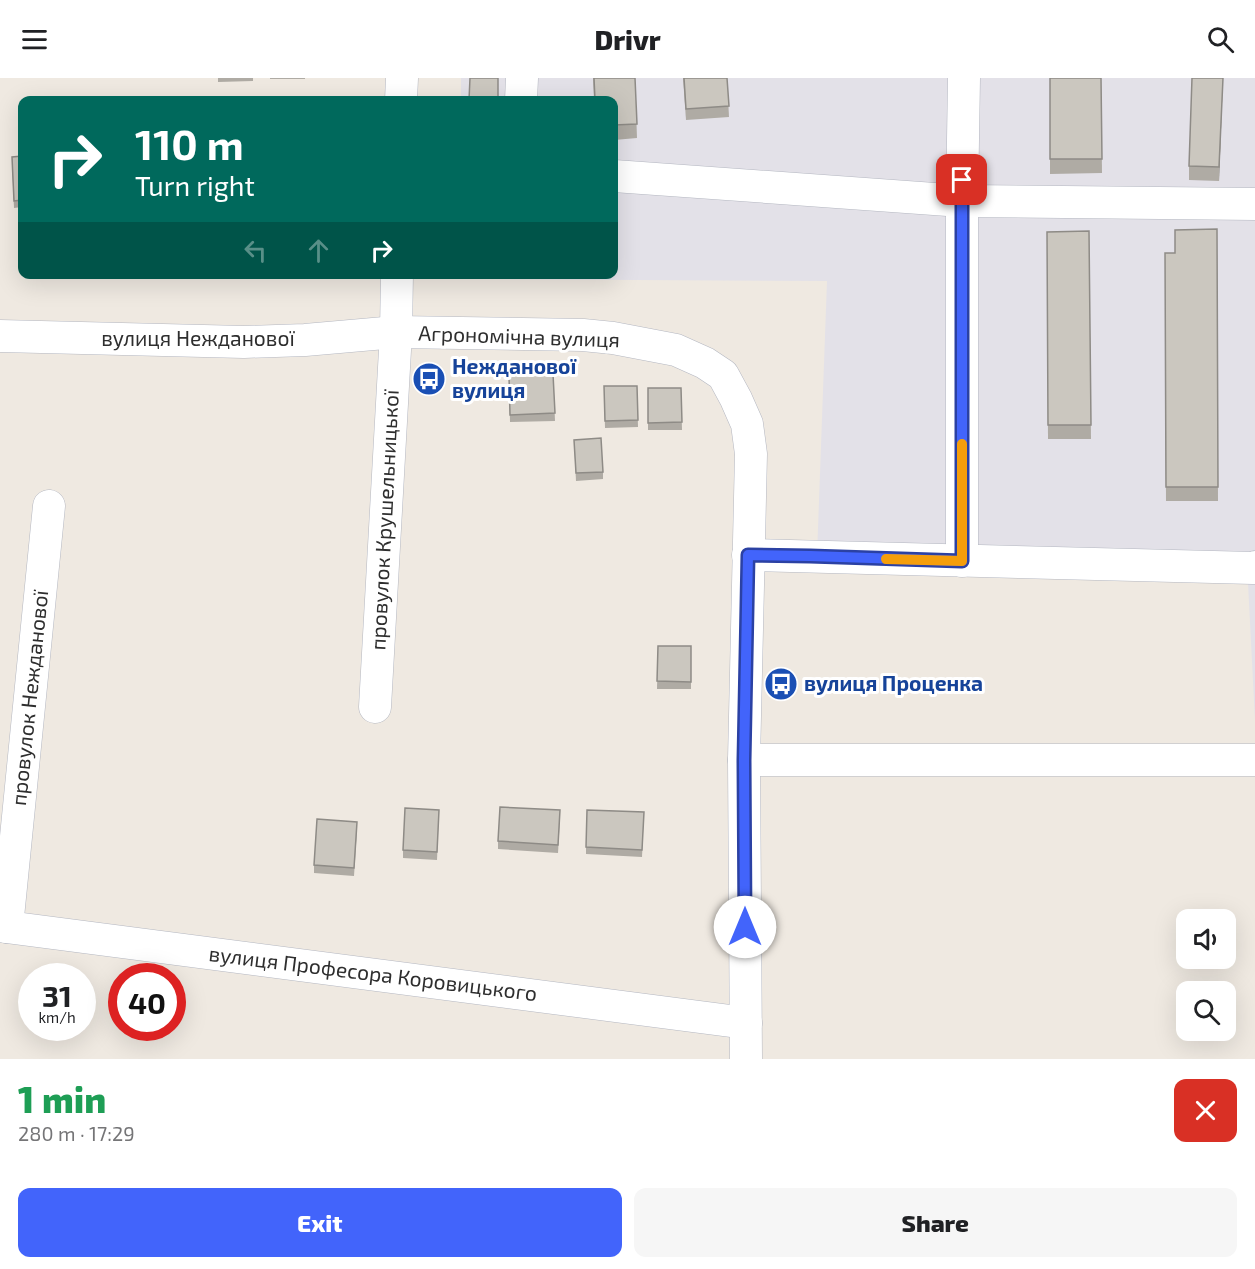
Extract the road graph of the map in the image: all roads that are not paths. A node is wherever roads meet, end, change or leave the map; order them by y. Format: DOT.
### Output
graph roads {
  1 [pos="402,78"];
  2 [pos="522,78"];
  3 [pos="964,78"];
  4 [pos="401,96"];
  5 [pos="521,96"];
  6 [pos="618,176"];
  7 [pos="962,201"];
  8 [pos="1255,204"];
  9 [pos="397,279"];
  10 [pos="396,332"];
  11 [pos="0,336"];
  12 [pos="49,506"];
  13 [pos="748,555"];
  14 [pos="962,561"];
  15 [pos="1255,567"];
  16 [pos="375,707"];
  17 [pos="744,760"];
  18 [pos="1255,760"];
  19 [pos="3,926"];
  20 [pos="746,1023"];
  21 [pos="746,1059"];
  1 -- 4 [label="street"];
  2 -- 5 [label="street"];
  3 -- 7 [label="street"];
  6 -- 7 [label="street"];
  7 -- 8 [label="street"];
  7 -- 14 [label="street"];
  9 -- 10 [label="street, Агрономічна вулиця"];
  10 -- 11 [label="street, вулиця Нежданової"];
  10 -- 13 [label="street, Агрономічна вулиця"];
  10 -- 16 [label="street, провулок Крушельницької"];
  12 -- 19 [label="street, провулок Нежданової"];
  13 -- 14 [label="street"];
  13 -- 17 [label="street, Агрономічна вулиця"];
  14 -- 15 [label="street"];
  17 -- 18 [label="street"];
  17 -- 20 [label="street, Агрономічна вулиця"];
  19 -- 20 [label="street, вулиця Професора Коровицького"];
  20 -- 21 [label="street, Агрономічна вулиця"];
}
